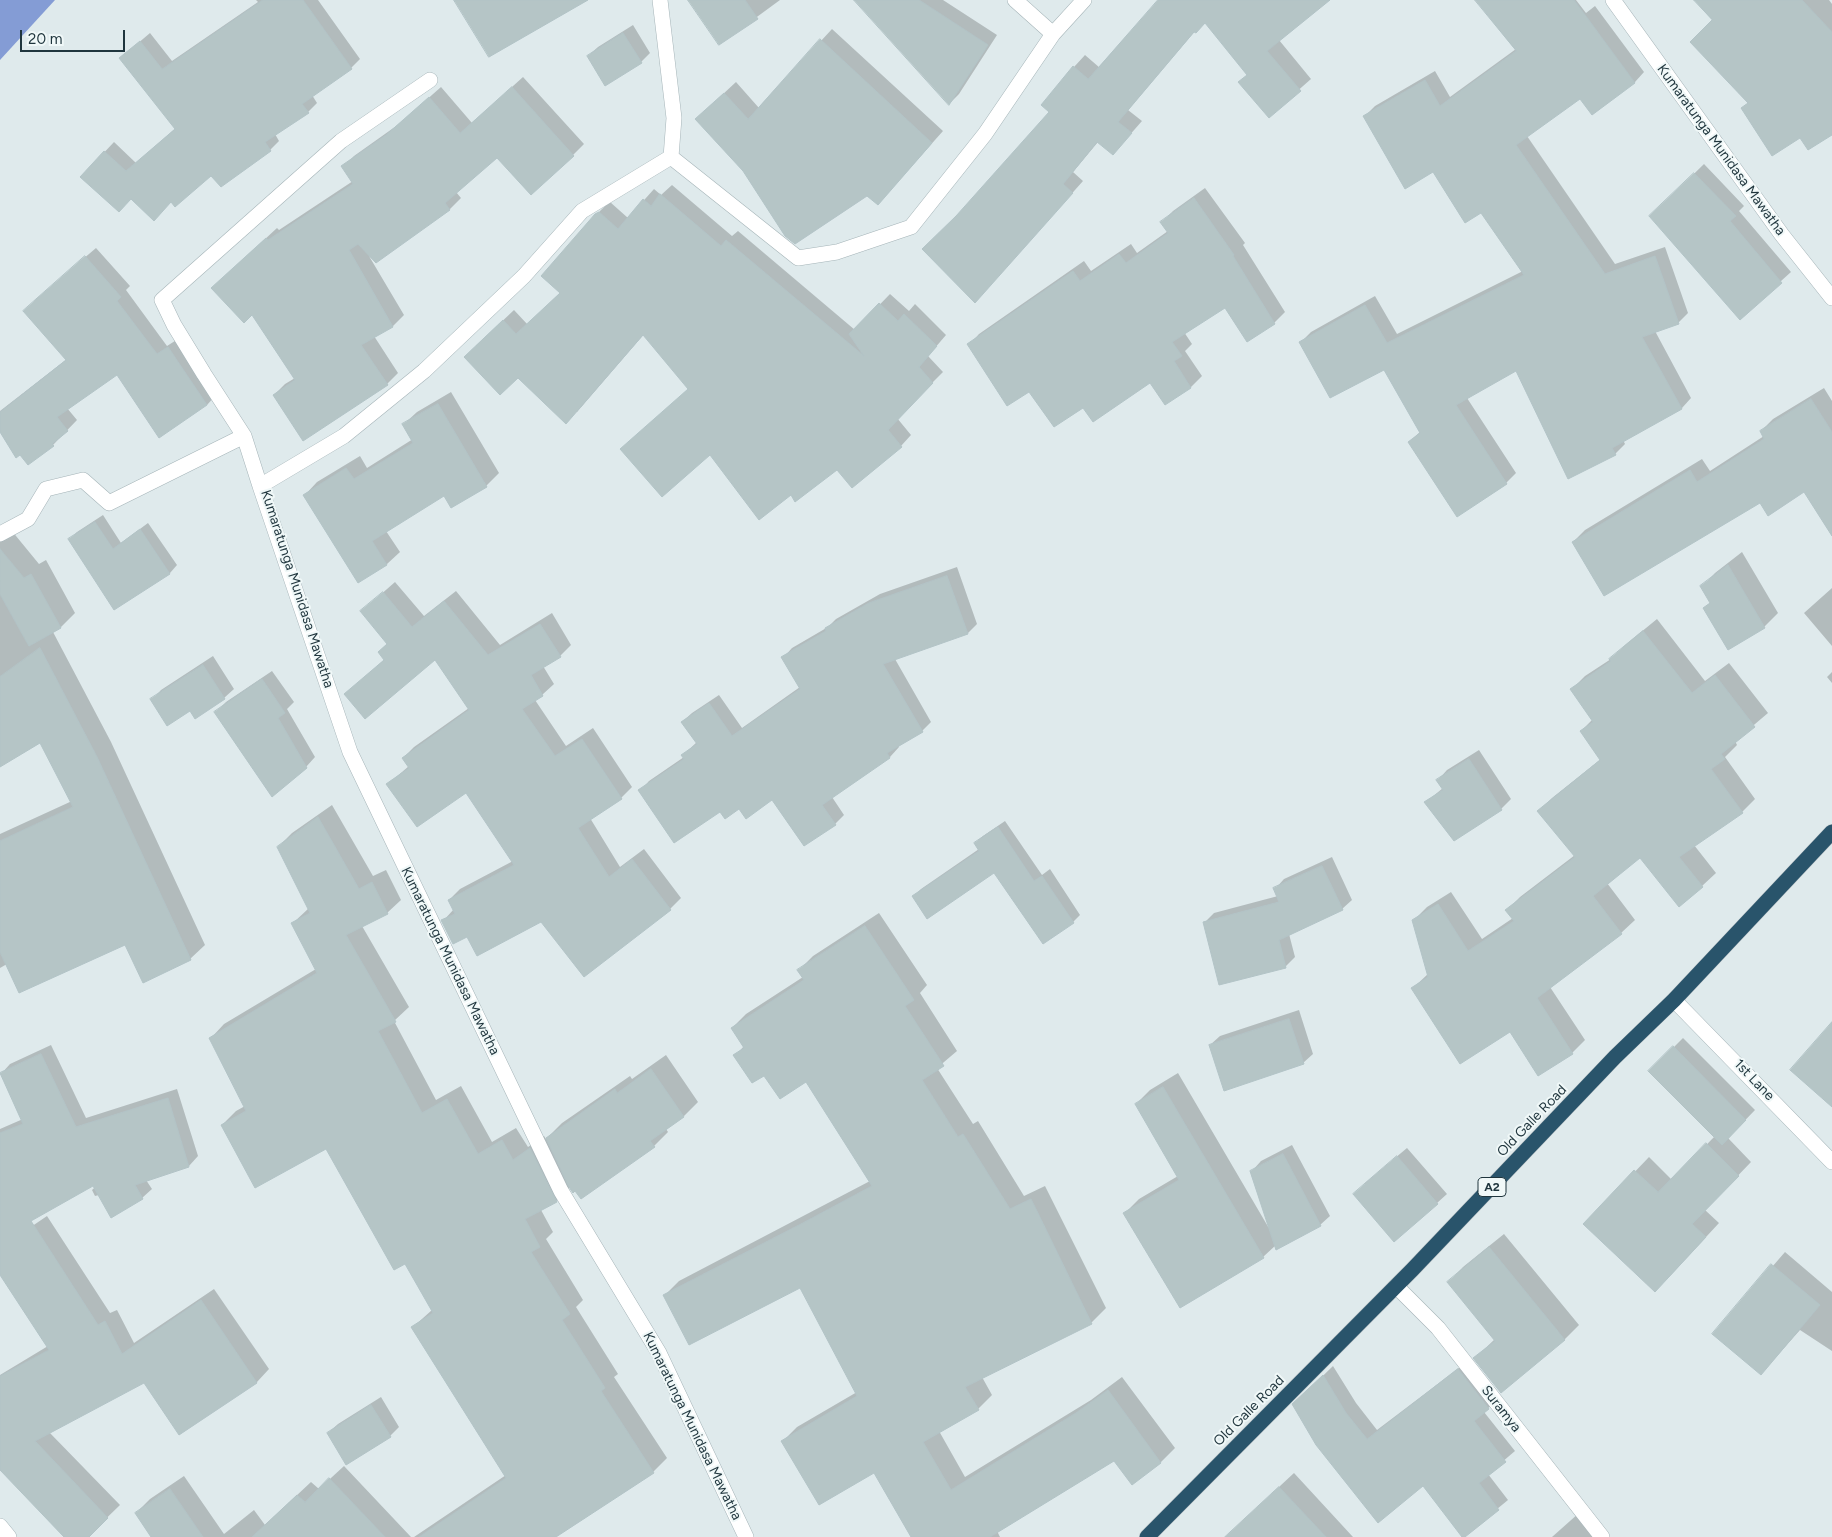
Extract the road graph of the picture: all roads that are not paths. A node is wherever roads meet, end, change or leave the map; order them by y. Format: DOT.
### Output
graph roads {
  1 [pos="660,0"];
  2 [pos="1015,0"];
  3 [pos="1084,0"];
  4 [pos="1613,0"];
  5 [pos="1053,34"];
  6 [pos="430,80"];
  7 [pos="670,157"];
  8 [pos="1832,298"];
  9 [pos="244,436"];
  10 [pos="260,486"];
  11 [pos="0,534"];
  12 [pos="1832,832"];
  13 [pos="1674,1000"];
  14 [pos="1832,1162"];
  15 [pos="1396,1286"];
  16 [pos="0,1526"];
  17 [pos="9,1537"];
  18 [pos="746,1537"];
  19 [pos="1147,1537"];
  20 [pos="1602,1537"];
  1 -- 7 [label="street"];
  2 -- 5 [label="street"];
  3 -- 5 [label="street"];
  4 -- 8 [label="street, Kumaratunga Munidasa Mawatha"];
  5 -- 7 [label="street"];
  6 -- 9 [label="street"];
  7 -- 10 [label="street, Kumaratunga Munidasa Mawatha"];
  9 -- 10 [label="street"];
  9 -- 11 [label="street"];
  10 -- 18 [label="street, Kumaratunga Munidasa Mawatha"];
  12 -- 13 [label="highway, Old Galle Road / A2"];
  13 -- 14 [label="street, 1st Lane"];
  13 -- 15 [label="highway, Old Galle Road / A2"];
  15 -- 19 [label="highway, Old Galle Road / A2"];
  15 -- 20 [label="street, Suramya"];
  16 -- 17 [label="street"];
}
